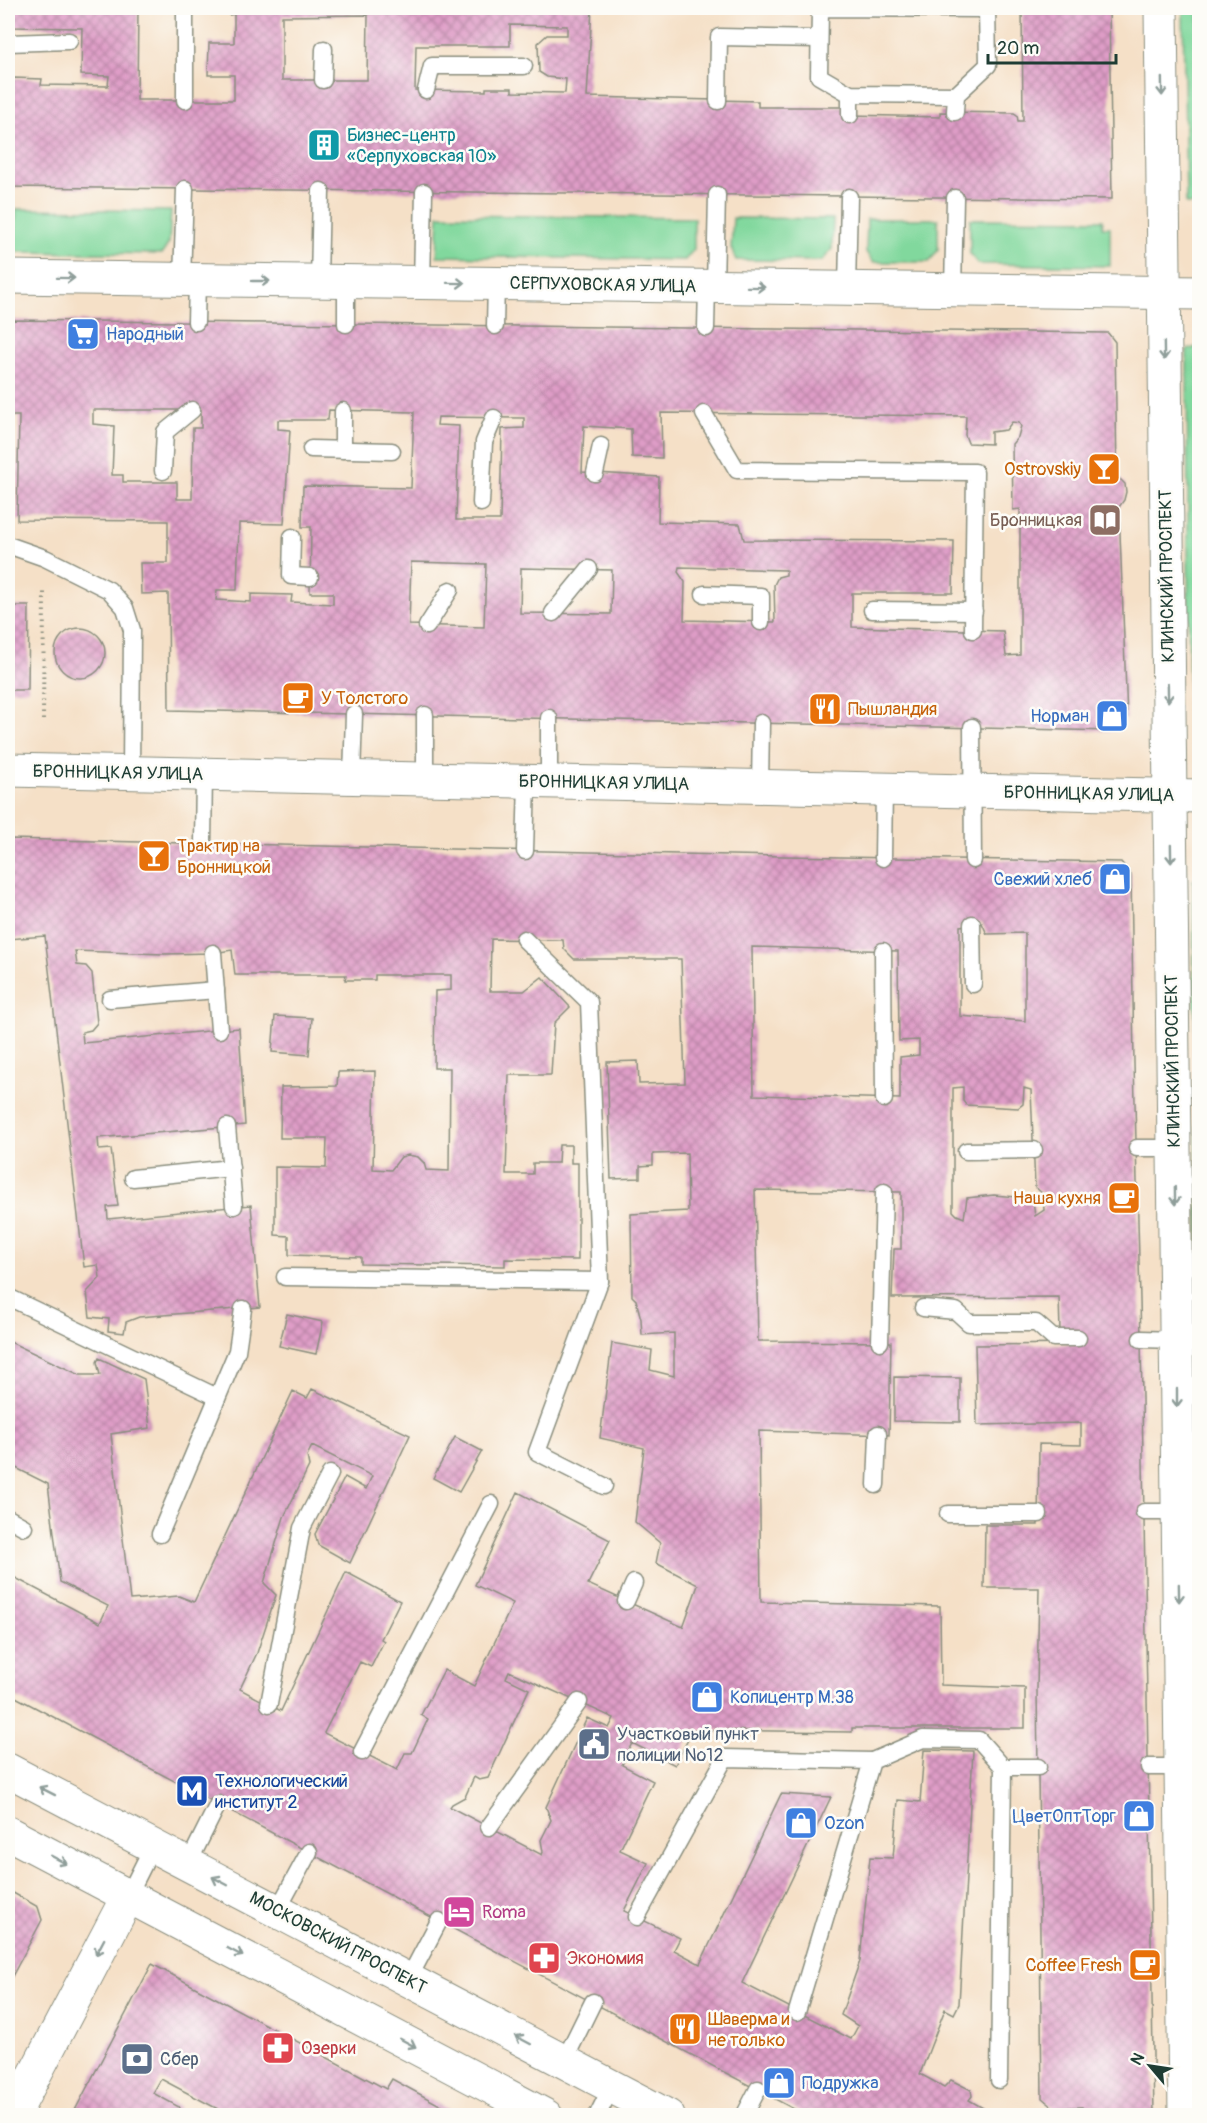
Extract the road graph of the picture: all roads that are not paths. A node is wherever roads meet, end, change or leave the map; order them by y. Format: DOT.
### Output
graph roads {
  1 [pos="185,8"];
  2 [pos="987,8"];
  3 [pos="1161,8"];
  4 [pos="819,39"];
  5 [pos="69,41"];
  6 [pos="8,43"];
  7 [pos="324,49"];
  8 [pos="524,66"];
  9 [pos="323,80"];
  10 [pos="426,90"];
  11 [pos="850,94"];
  12 [pos="956,95"];
  13 [pos="185,100"];
  14 [pos="718,100"];
  15 [pos="955,112"];
  16 [pos="850,115"];
  17 [pos="185,189"];
  18 [pos="321,191"];
  19 [pos="424,192"];
  20 [pos="717,195"];
  21 [pos="849,197"];
  22 [pos="955,198"];
  23 [pos="8,277"];
  24 [pos="189,280"];
  25 [pos="332,281"];
  26 [pos="422,283"];
  27 [pos="496,284"];
  28 [pos="711,286"];
  29 [pos="847,288"];
  30 [pos="953,289"];
  31 [pos="1164,292"];
  32 [pos="1200,293"];
  33 [pos="196,322"];
  34 [pos="346,324"];
  35 [pos="495,326"];
  36 [pos="706,328"];
  37 [pos="192,410"];
  38 [pos="343,411"];
  39 [pos="704,414"];
  40 [pos="494,418"];
  41 [pos="601,446"];
  42 [pos="311,449"];
  43 [pos="343,450"];
  44 [pos="392,451"];
  45 [pos="163,471"];
  46 [pos="595,473"];
  47 [pos="481,503"];
  48 [pos="292,537"];
  49 [pos="8,545"];
  50 [pos="589,569"];
  51 [pos="310,577"];
  52 [pos="450,590"];
  53 [pos="704,594"];
  54 [pos="872,610"];
  55 [pos="974,611"];
  56 [pos="553,613"];
  57 [pos="762,622"];
  58 [pos="428,626"];
  59 [pos="973,630"];
  60 [pos="354,714"];
  61 [pos="425,715"];
  62 [pos="549,718"];
  63 [pos="760,723"];
  64 [pos="972,727"];
  65 [pos="8,770"];
  66 [pos="131,773"];
  67 [pos="204,774"];
  68 [pos="352,778"];
  69 [pos="425,779"];
  70 [pos="538,782"];
  71 [pos="759,787"];
  72 [pos="884,789"];
  73 [pos="971,791"];
  74 [pos="1185,796"];
  75 [pos="202,843"];
  76 [pos="525,851"];
  77 [pos="883,858"];
  78 [pos="973,860"];
  79 [pos="972,924"];
  80 [pos="524,939"];
  81 [pos="883,951"];
  82 [pos="213,953"];
  83 [pos="973,984"];
  84 [pos="216,990"];
  85 [pos="110,999"];
  86 [pos="219,1030"];
  87 [pos="884,1099"];
  88 [pos="227,1127"];
  89 [pos="1137,1148"];
  90 [pos="1174,1148"];
  91 [pos="1034,1150"];
  92 [pos="966,1151"];
  93 [pos="231,1168"];
  94 [pos="133,1178"];
  95 [pos="884,1192"];
  96 [pos="234,1206"];
  97 [pos="285,1277"];
  98 [pos="600,1281"];
  99 [pos="8,1297"];
  100 [pos="923,1308"];
  101 [pos="243,1309"];
  102 [pos="1078,1338"];
  103 [pos="1141,1339"];
  104 [pos="1188,1340"];
  105 [pos="880,1342"];
  106 [pos="217,1397"];
  107 [pos="878,1434"];
  108 [pos="330,1474"];
  109 [pos="876,1485"];
  110 [pos="604,1486"];
  111 [pos="492,1504"];
  112 [pos="1144,1512"];
  113 [pos="1178,1512"];
  114 [pos="948,1514"];
  115 [pos="1039,1514"];
  116 [pos="8,1518"];
  117 [pos="24,1527"];
  118 [pos="160,1534"];
  119 [pos="634,1583"];
  120 [pos="626,1601"];
  121 [pos="579,1702"];
  122 [pos="269,1704"];
  123 [pos="362,1752"];
  124 [pos="872,1761"];
  125 [pos="1003,1767"];
  126 [pos="1038,1767"];
  127 [pos="1149,1767"];
  128 [pos="1181,1767"];
  129 [pos="8,1770"];
  130 [pos="218,1804"];
  131 [pos="489,1827"];
  132 [pos="8,1833"];
  133 [pos="153,1846"];
  134 [pos="309,1852"];
  135 [pos="188,1864"];
  136 [pos="128,1896"];
  137 [pos="277,1911"];
  138 [pos="637,1917"];
  139 [pos="439,1921"];
  140 [pos="408,1980"];
  141 [pos="593,2002"];
  142 [pos="797,2012"];
  143 [pos="564,2061"];
  144 [pos="999,2080"];
  145 [pos="612,2086"];
  146 [pos="758,2089"];
  147 [pos="17,2114"];
  148 [pos="546,2115"];
  149 [pos="597,2115"];
  150 [pos="668,2115"];
  151 [pos="744,2115"];
  152 [pos="1185,2115"];
  1 -- 13 [label="lane"];
  2 -- 4 [label="lane"];
  2 -- 12 [label="lane"];
  3 -- 31 [label="street, КЛИНСКИЙ ПРОСПЕКТ, one-way"];
  4 -- 11 [label="lane"];
  4 -- 14 [label="lane"];
  5 -- 6 [label="lane"];
  7 -- 9 [label="lane"];
  8 -- 10 [label="lane"];
  11 -- 12 [label="lane"];
  11 -- 16 [label="lane"];
  12 -- 15 [label="lane"];
  17 -- 24 [label="lane"];
  18 -- 25 [label="lane"];
  19 -- 26 [label="lane"];
  20 -- 28 [label="lane"];
  21 -- 29 [label="lane"];
  22 -- 30 [label="lane"];
  23 -- 24 [label="street, СЕРПУХОВСКАЯ УЛИЦА, one-way"];
  24 -- 25 [label="street, СЕРПУХОВСКАЯ УЛИЦА, one-way"];
  24 -- 33 [label="lane"];
  25 -- 26 [label="street, СЕРПУХОВСКАЯ УЛИЦА"];
  25 -- 34 [label="lane"];
  26 -- 27 [label="street, СЕРПУХОВСКАЯ УЛИЦА, one-way"];
  27 -- 28 [label="street, СЕРПУХОВСКАЯ УЛИЦА"];
  27 -- 35 [label="lane"];
  28 -- 29 [label="street, СЕРПУХОВСКАЯ УЛИЦА, one-way"];
  28 -- 36 [label="lane"];
  29 -- 30 [label="street, СЕРПУХОВСКАЯ УЛИЦА"];
  30 -- 31 [label="street, СЕРПУХОВСКАЯ УЛИЦА"];
  31 -- 32 [label="street, СЕРПУХОВСКАЯ УЛИЦА"];
  31 -- 74 [label="street, КЛИНСКИЙ ПРОСПЕКТ, one-way"];
  37 -- 45 [label="lane"];
  38 -- 43 [label="lane"];
  39 -- 55 [label="lane"];
  40 -- 47 [label="lane"];
  41 -- 46 [label="lane"];
  42 -- 43 [label="lane"];
  43 -- 44 [label="lane"];
  48 -- 51 [label="lane"];
  49 -- 66 [label="lane"];
  50 -- 56 [label="lane"];
  52 -- 58 [label="lane"];
  53 -- 57 [label="lane"];
  54 -- 55 [label="lane"];
  55 -- 59 [label="lane"];
  60 -- 68 [label="lane"];
  61 -- 69 [label="lane"];
  62 -- 70 [label="lane"];
  63 -- 71 [label="lane"];
  64 -- 73 [label="lane"];
  65 -- 66 [label="street, БРОННИЦКАЯ УЛИЦА"];
  66 -- 67 [label="street, БРОННИЦКАЯ УЛИЦА"];
  67 -- 68 [label="street, БРОННИЦКАЯ УЛИЦА"];
  67 -- 75 [label="lane"];
  68 -- 69 [label="street, БРОННИЦКАЯ УЛИЦА"];
  69 -- 70 [label="street, БРОННИЦКАЯ УЛИЦА"];
  70 -- 71 [label="street, БРОННИЦКАЯ УЛИЦА"];
  70 -- 76 [label="lane"];
  71 -- 72 [label="street, БРОННИЦКАЯ УЛИЦА"];
  72 -- 73 [label="street, БРОННИЦКАЯ УЛИЦА"];
  72 -- 77 [label="lane"];
  73 -- 74 [label="street, БРОННИЦКАЯ УЛИЦА"];
  73 -- 78 [label="lane"];
  74 -- 90 [label="street, КЛИНСКИЙ ПРОСПЕКТ, one-way"];
  79 -- 83 [label="lane"];
  80 -- 98 [label="lane"];
  81 -- 87 [label="lane"];
  82 -- 84 [label="lane"];
  84 -- 85 [label="lane"];
  84 -- 86 [label="lane"];
  88 -- 93 [label="lane"];
  89 -- 90 [label="lane"];
  90 -- 104 [label="street, КЛИНСКИЙ ПРОСПЕКТ, one-way"];
  91 -- 92 [label="lane"];
  93 -- 94 [label="lane"];
  93 -- 96 [label="lane"];
  95 -- 105 [label="lane"];
  97 -- 98 [label="lane"];
  98 -- 110 [label="lane"];
  99 -- 106 [label="lane"];
  100 -- 102 [label="lane"];
  101 -- 106 [label="lane"];
  103 -- 104 [label="lane"];
  104 -- 113 [label="street, КЛИНСКИЙ ПРОСПЕКТ, one-way"];
  106 -- 118 [label="lane"];
  107 -- 109 [label="lane"];
  108 -- 122 [label="lane"];
  111 -- 123 [label="lane"];
  112 -- 113 [label="lane"];
  113 -- 128 [label="street, КЛИНСКИЙ ПРОСПЕКТ, one-way"];
  114 -- 115 [label="lane"];
  116 -- 117 [label="lane"];
  119 -- 120 [label="lane"];
  121 -- 131 [label="lane"];
  124 -- 125 [label="lane"];
  124 -- 138 [label="lane"];
  124 -- 142 [label="lane"];
  125 -- 126 [label="lane"];
  125 -- 144 [label="lane"];
  127 -- 128 [label="lane"];
  128 -- 152 [label="street, КЛИНСКИЙ ПРОСПЕКТ"];
  133 -- 129 [label="street, МОСКОВСКИЙ ПРОСПЕКТ, one-way"];
  130 -- 135 [label="lane"];
  132 -- 136 [label="street, one-way"];
  133 -- 135 [label="street, МОСКОВСКИЙ ПРОСПЕКТ"];
  133 -- 136 [label="lane"];
  134 -- 137 [label="lane"];
  137 -- 135 [label="street, МОСКОВСКИЙ ПРОСПЕКТ, one-way"];
  136 -- 147 [label="street, one-way"];
  136 -- 148 [label="street, one-way"];
  137 -- 140 [label="street, МОСКОВСКИЙ ПРОСПЕКТ"];
  139 -- 140 [label="lane"];
  143 -- 140 [label="street, МОСКОВСКИЙ ПРОСПЕКТ, one-way"];
  141 -- 143 [label="lane"];
  143 -- 145 [label="street, МОСКОВСКИЙ ПРОСПЕКТ"];
  145 -- 149 [label="lane"];
  145 -- 150 [label="street, МОСКОВСКИЙ ПРОСПЕКТ"];
  146 -- 151 [label="lane"];
}
